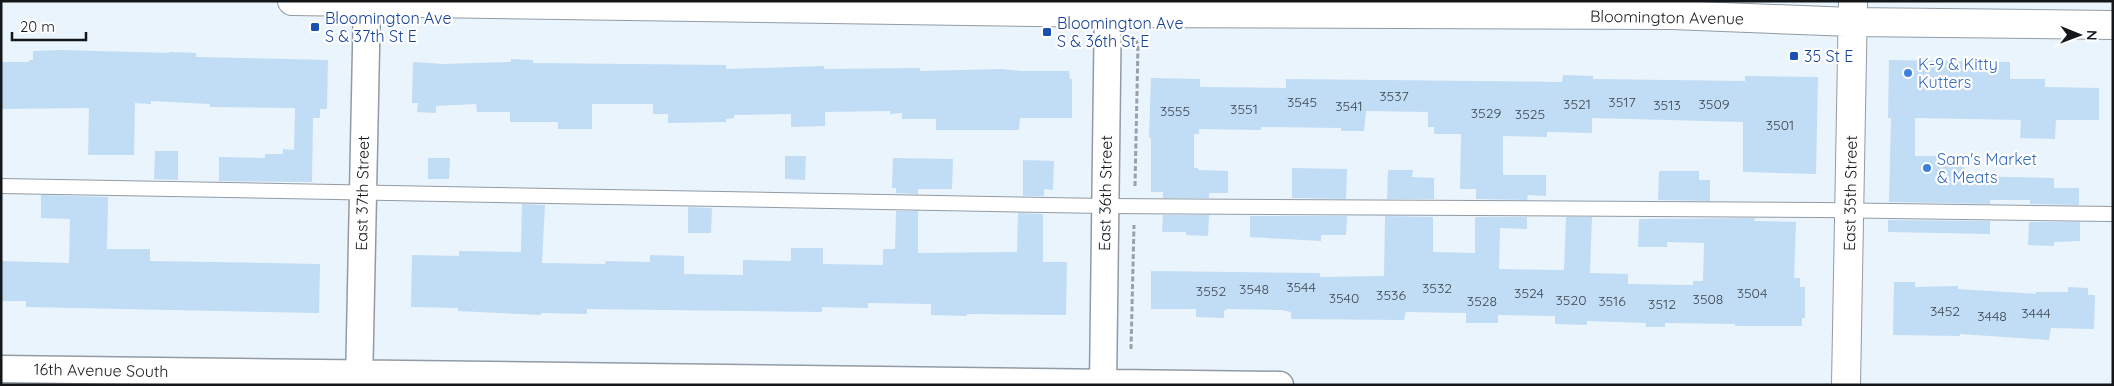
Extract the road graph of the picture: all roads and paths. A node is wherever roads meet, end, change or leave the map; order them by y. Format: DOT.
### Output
graph roads {
  1 [pos="292,1"];
  2 [pos="366,2"];
  3 [pos="1108,7"];
  4 [pos="1672,8"];
  5 [pos="1852,12"];
  6 [pos="2113,25"];
  7 [pos="1,186"];
  8 [pos="362,192"];
  9 [pos="1105,206"];
  10 [pos="1850,211"];
  11 [pos="2113,214"];
  12 [pos="1,369"];
  13 [pos="359,379"];
  14 [pos="1103,384"];
  15 [pos="1280,385"];
  16 [pos="1846,385"];
  1 -- 2 [label="street, Bloomington Avenue"];
  2 -- 3 [label="street, Bloomington Avenue"];
  2 -- 8 [label="street, East 37th Street"];
  3 -- 4 [label="street, Bloomington Avenue"];
  3 -- 9 [label="street, East 36th Street"];
  4 -- 5 [label="street, Bloomington Avenue"];
  5 -- 6 [label="street, Bloomington Avenue"];
  5 -- 10 [label="street, East 35th Street"];
  7 -- 8 [label="lane"];
  8 -- 9 [label="lane"];
  8 -- 13 [label="street, East 37th Street"];
  9 -- 10 [label="lane"];
  9 -- 14 [label="street, East 36th Street"];
  10 -- 11 [label="lane"];
  10 -- 16 [label="street, East 35th Street"];
  12 -- 13 [label="street, 16th Avenue South"];
  13 -- 14 [label="street, 16th Avenue South"];
  14 -- 15 [label="street, 16th Avenue South"];
}
